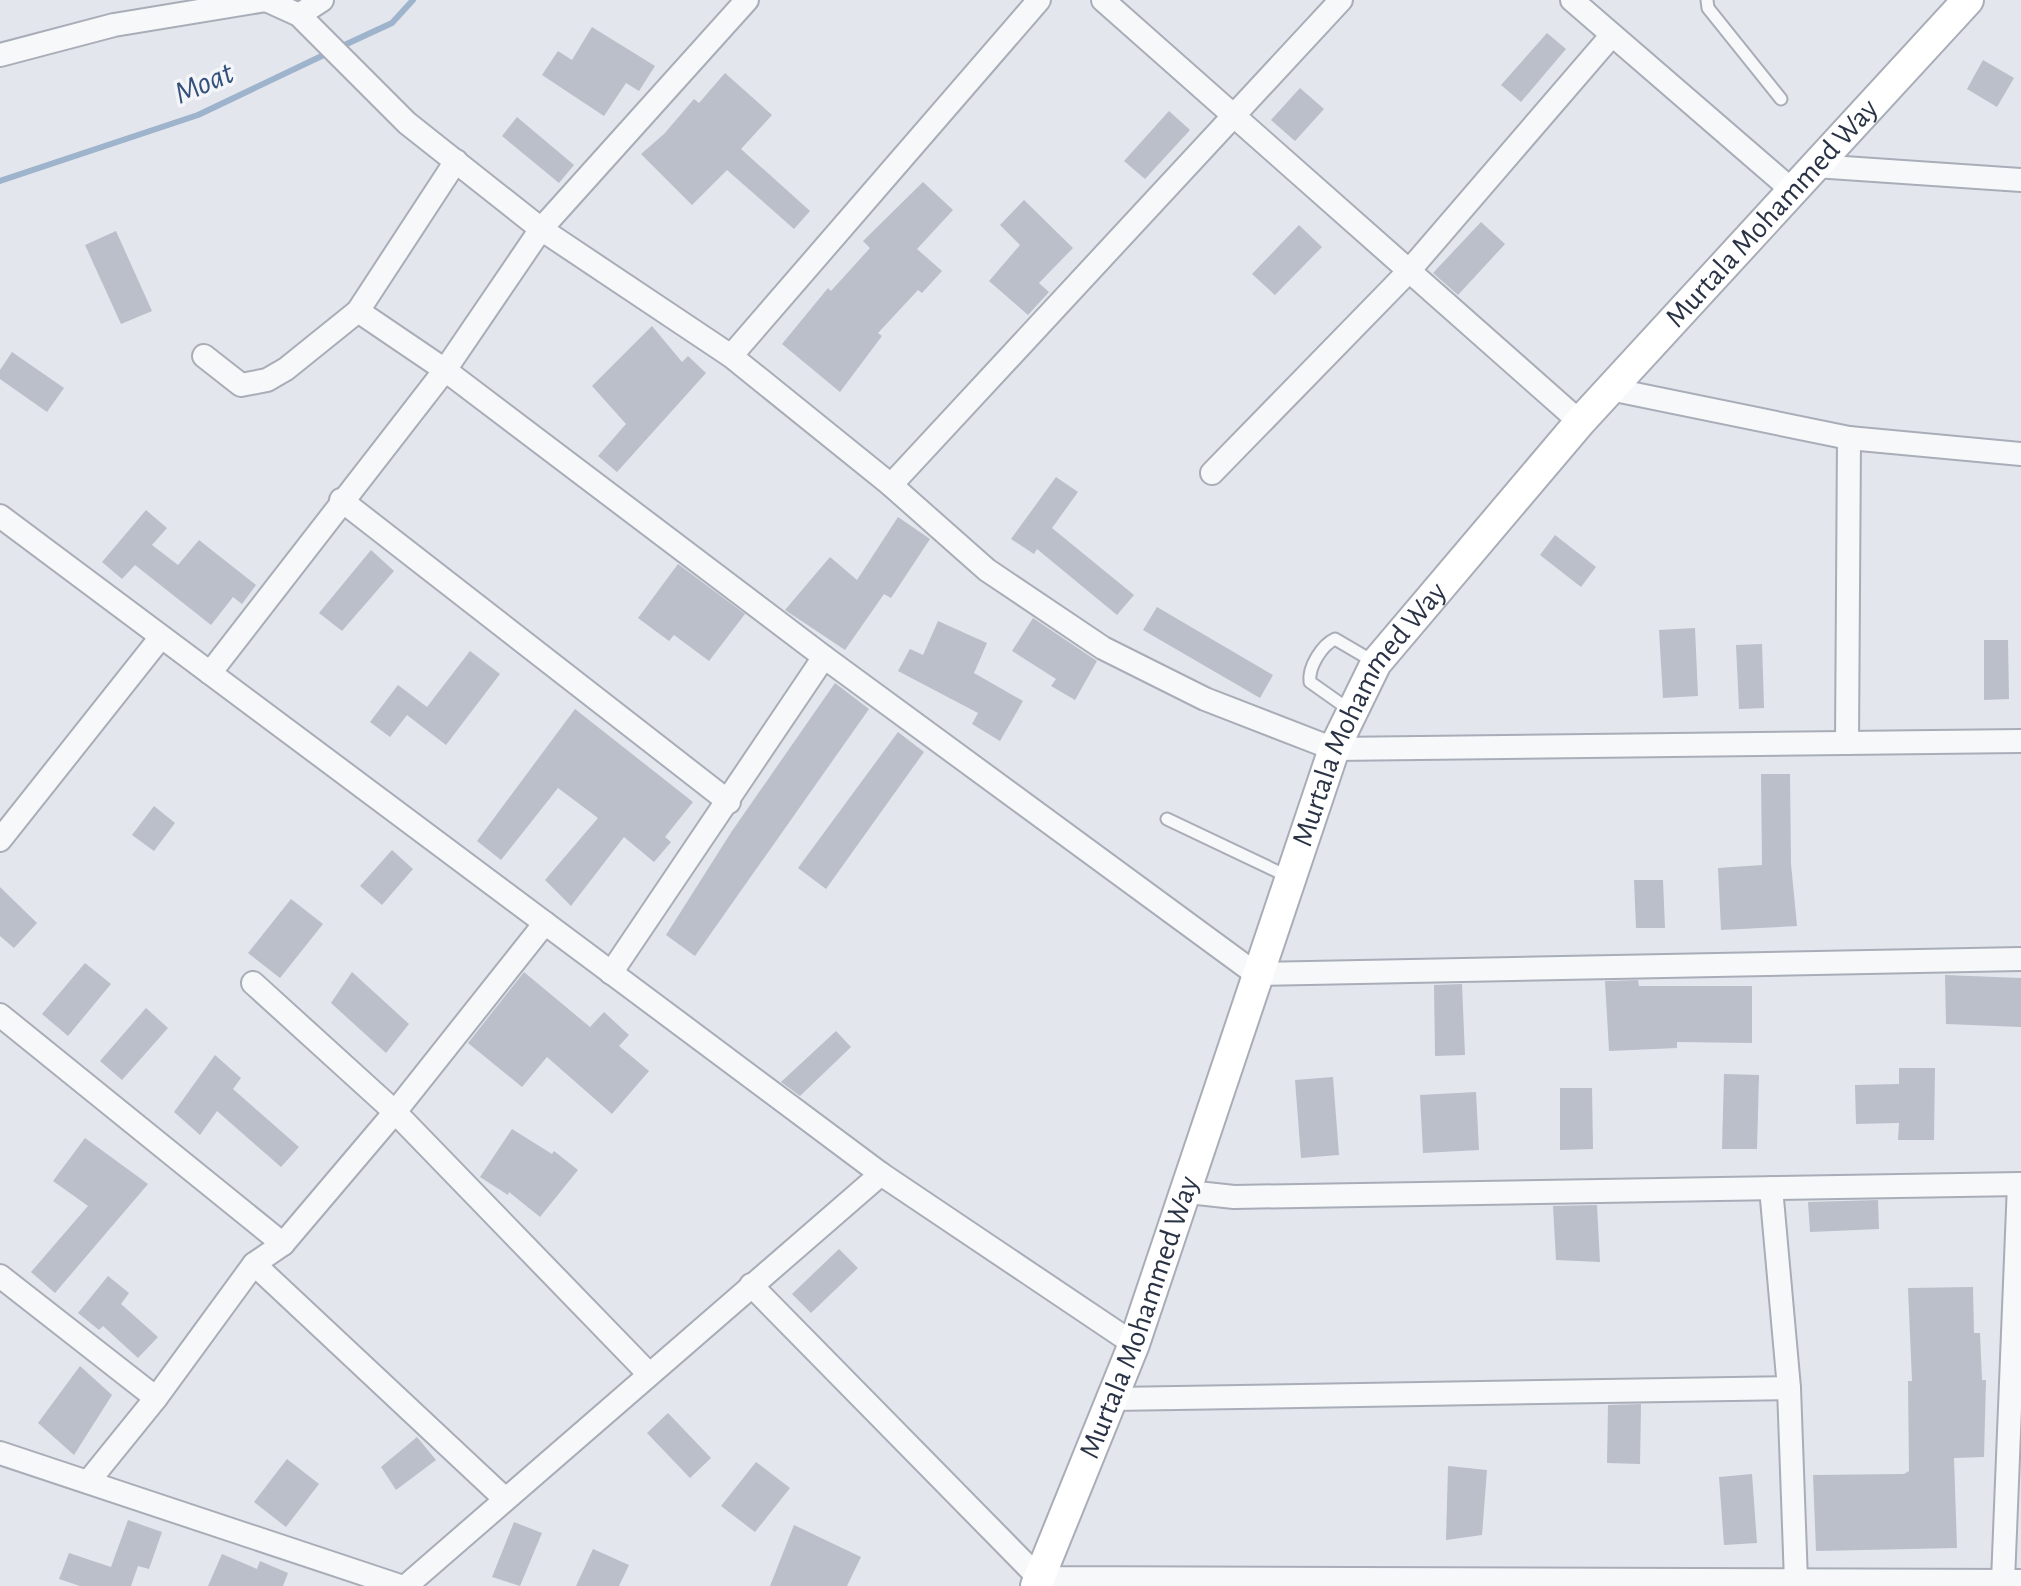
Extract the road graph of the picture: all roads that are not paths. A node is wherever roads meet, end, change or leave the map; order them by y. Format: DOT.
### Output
graph roads {
  1 [pos="266,0"];
  2 [pos="322,0"];
  3 [pos="747,0"];
  4 [pos="1039,0"];
  5 [pos="1103,0"];
  6 [pos="1341,0"];
  7 [pos="1572,0"];
  8 [pos="1707,0"];
  9 [pos="1968,0"];
  10 [pos="299,15"];
  11 [pos="1612,35"];
  12 [pos="0,55"];
  13 [pos="1781,99"];
  14 [pos="1232,115"];
  15 [pos="456,161"];
  16 [pos="1815,166"];
  17 [pos="2021,180"];
  18 [pos="1793,191"];
  19 [pos="541,229"];
  20 [pos="1408,272"];
  21 [pos="358,311"];
  22 [pos="204,356"];
  23 [pos="731,356"];
  24 [pos="445,370"];
  25 [pos="1610,389"];
  26 [pos="1580,422"];
  27 [pos="1849,438"];
  28 [pos="2021,454"];
  29 [pos="1212,473"];
  30 [pos="891,485"];
  31 [pos="341,500"];
  32 [pos="0,516"];
  33 [pos="161,637"];
  34 [pos="824,657"];
  35 [pos="1376,663"];
  36 [pos="210,673"];
  37 [pos="1351,712"];
  38 [pos="2021,741"];
  39 [pos="1847,743"];
  40 [pos="1334,749"];
  41 [pos="729,802"];
  42 [pos="1167,819"];
  43 [pos="0,840"];
  44 [pos="1289,877"];
  45 [pos="545,923"];
  46 [pos="2021,959"];
  47 [pos="611,973"];
  48 [pos="1256,974"];
  49 [pos="253,983"];
  50 [pos="0,1015"];
  51 [pos="395,1112"];
  52 [pos="881,1174"];
  53 [pos="2020,1184"];
  54 [pos="1771,1188"];
  55 [pos="1188,1192"];
  56 [pos="283,1244"];
  57 [pos="254,1264"];
  58 [pos="0,1276"];
  59 [pos="751,1285"];
  60 [pos="1134,1344"];
  61 [pos="648,1373"];
  62 [pos="1789,1388"];
  63 [pos="156,1398"];
  64 [pos="1113,1399"];
  65 [pos="0,1453"];
  66 [pos="88,1482"];
  67 [pos="504,1498"];
  68 [pos="1796,1581"];
  69 [pos="2012,1581"];
  70 [pos="1038,1582"];
  71 [pos="403,1586"];
  1 -- 10 [label="street"];
  1 -- 12 [label="street"];
  2 -- 10 [label="street"];
  3 -- 19 [label="street"];
  4 -- 23 [label="street"];
  5 -- 14 [label="street"];
  6 -- 14 [label="street"];
  7 -- 11 [label="street"];
  8 -- 13 [label="lane"];
  9 -- 16 [label="street, Murtala Mohammed Way"];
  10 -- 15 [label="street"];
  11 -- 18 [label="street"];
  11 -- 20 [label="street"];
  14 -- 20 [label="street"];
  14 -- 30 [label="street"];
  15 -- 19 [label="street"];
  15 -- 21 [label="street"];
  16 -- 17 [label="street"];
  16 -- 18 [label="street, Murtala Mohammed Way"];
  18 -- 25 [label="street, Murtala Mohammed Way"];
  19 -- 23 [label="street"];
  19 -- 24 [label="street"];
  20 -- 26 [label="street"];
  20 -- 29 [label="street"];
  21 -- 22 [label="street"];
  21 -- 24 [label="street"];
  23 -- 30 [label="street"];
  24 -- 31 [label="street"];
  24 -- 34 [label="street"];
  25 -- 26 [label="street, Murtala Mohammed Way"];
  25 -- 27 [label="street"];
  26 -- 35 [label="street, Murtala Mohammed Way"];
  27 -- 28 [label="street"];
  27 -- 39 [label="street"];
  30 -- 40 [label="street"];
  31 -- 36 [label="street"];
  31 -- 41 [label="street"];
  32 -- 33 [label="street"];
  33 -- 36 [label="street"];
  33 -- 43 [label="street"];
  34 -- 41 [label="street"];
  34 -- 48 [label="street"];
  35 -- 37 [label="street, Murtala Mohammed Way"];
  35 -- 37 [label="lane"];
  36 -- 45 [label="street"];
  37 -- 40 [label="street, Murtala Mohammed Way"];
  38 -- 39 [label="street"];
  39 -- 40 [label="street"];
  40 -- 44 [label="street, Murtala Mohammed Way"];
  41 -- 47 [label="street"];
  42 -- 44 [label="lane"];
  44 -- 48 [label="street, Murtala Mohammed Way"];
  45 -- 47 [label="street"];
  45 -- 51 [label="street"];
  46 -- 48 [label="street"];
  47 -- 52 [label="street"];
  48 -- 55 [label="street, Murtala Mohammed Way"];
  49 -- 51 [label="street"];
  50 -- 56 [label="street"];
  51 -- 56 [label="street"];
  51 -- 61 [label="street"];
  52 -- 59 [label="street"];
  52 -- 60 [label="street"];
  53 -- 54 [label="street"];
  53 -- 69 [label="street"];
  54 -- 55 [label="street"];
  54 -- 62 [label="street"];
  55 -- 60 [label="street, Murtala Mohammed Way"];
  56 -- 57 [label="street"];
  57 -- 63 [label="street"];
  57 -- 67 [label="street"];
  58 -- 63 [label="street"];
  59 -- 61 [label="street"];
  59 -- 70 [label="street"];
  60 -- 64 [label="street, Murtala Mohammed Way"];
  61 -- 67 [label="street"];
  62 -- 64 [label="street"];
  62 -- 68 [label="street"];
  63 -- 66 [label="street"];
  64 -- 70 [label="street, Murtala Mohammed Way"];
  65 -- 66 [label="street"];
  66 -- 71 [label="street"];
  67 -- 71 [label="street"];
  68 -- 69 [label="street"];
  68 -- 70 [label="street"];
}
